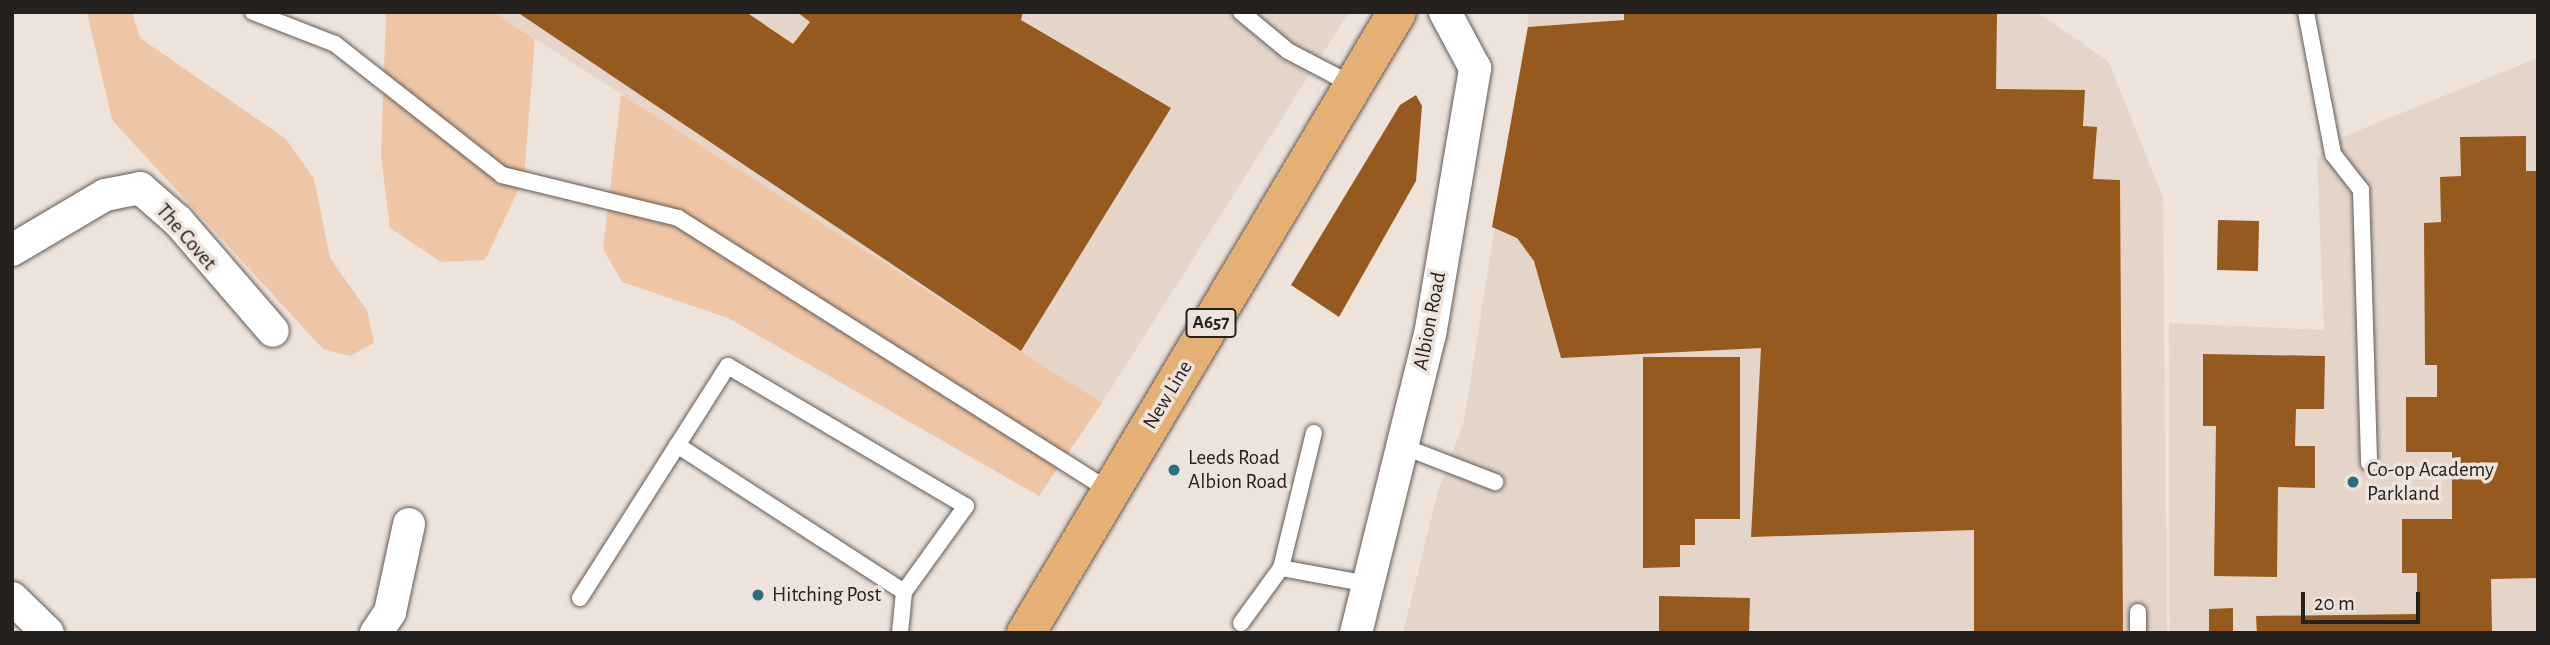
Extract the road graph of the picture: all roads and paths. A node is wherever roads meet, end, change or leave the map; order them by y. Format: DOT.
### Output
graph roads {
  1 [pos="253,12"];
  2 [pos="1241,12"];
  3 [pos="1397,12"];
  4 [pos="1445,12"];
  5 [pos="2306,12"];
  6 [pos="1353,85"];
  7 [pos="12,250"];
  8 [pos="273,331"];
  9 [pos="1314,433"];
  10 [pos="677,445"];
  11 [pos="1402,446"];
  12 [pos="2369,463"];
  13 [pos="1495,482"];
  14 [pos="1110,491"];
  15 [pos="409,524"];
  16 [pos="1281,568"];
  17 [pos="1368,584"];
  18 [pos="904,592"];
  19 [pos="12,598"];
  20 [pos="580,598"];
  21 [pos="2138,612"];
  22 [pos="1241,623"];
  23 [pos="48,633"];
  24 [pos="376,633"];
  25 [pos="900,633"];
  26 [pos="1026,633"];
  27 [pos="1356,633"];
  28 [pos="2138,633"];
  1 -- 14 [label="lane"];
  2 -- 6 [label="lane"];
  3 -- 6 [label="main road, New Line / A657"];
  4 -- 11 [label="street, Albion Road"];
  5 -- 12 [label="lane"];
  6 -- 14 [label="main road, New Line / A657"];
  7 -- 8 [label="street, The Covet"];
  9 -- 16 [label="lane"];
  10 -- 18 [label="lane"];
  10 -- 18 [label="lane"];
  10 -- 20 [label="lane"];
  11 -- 13 [label="lane"];
  11 -- 17 [label="street, Albion Road"];
  14 -- 26 [label="main road, New Line / A657"];
  15 -- 24 [label="street"];
  16 -- 17 [label="lane"];
  16 -- 22 [label="lane"];
  17 -- 27 [label="street, Albion Road"];
  18 -- 25 [label="lane"];
  19 -- 23 [label="street"];
  21 -- 28 [label="lane"];
}
